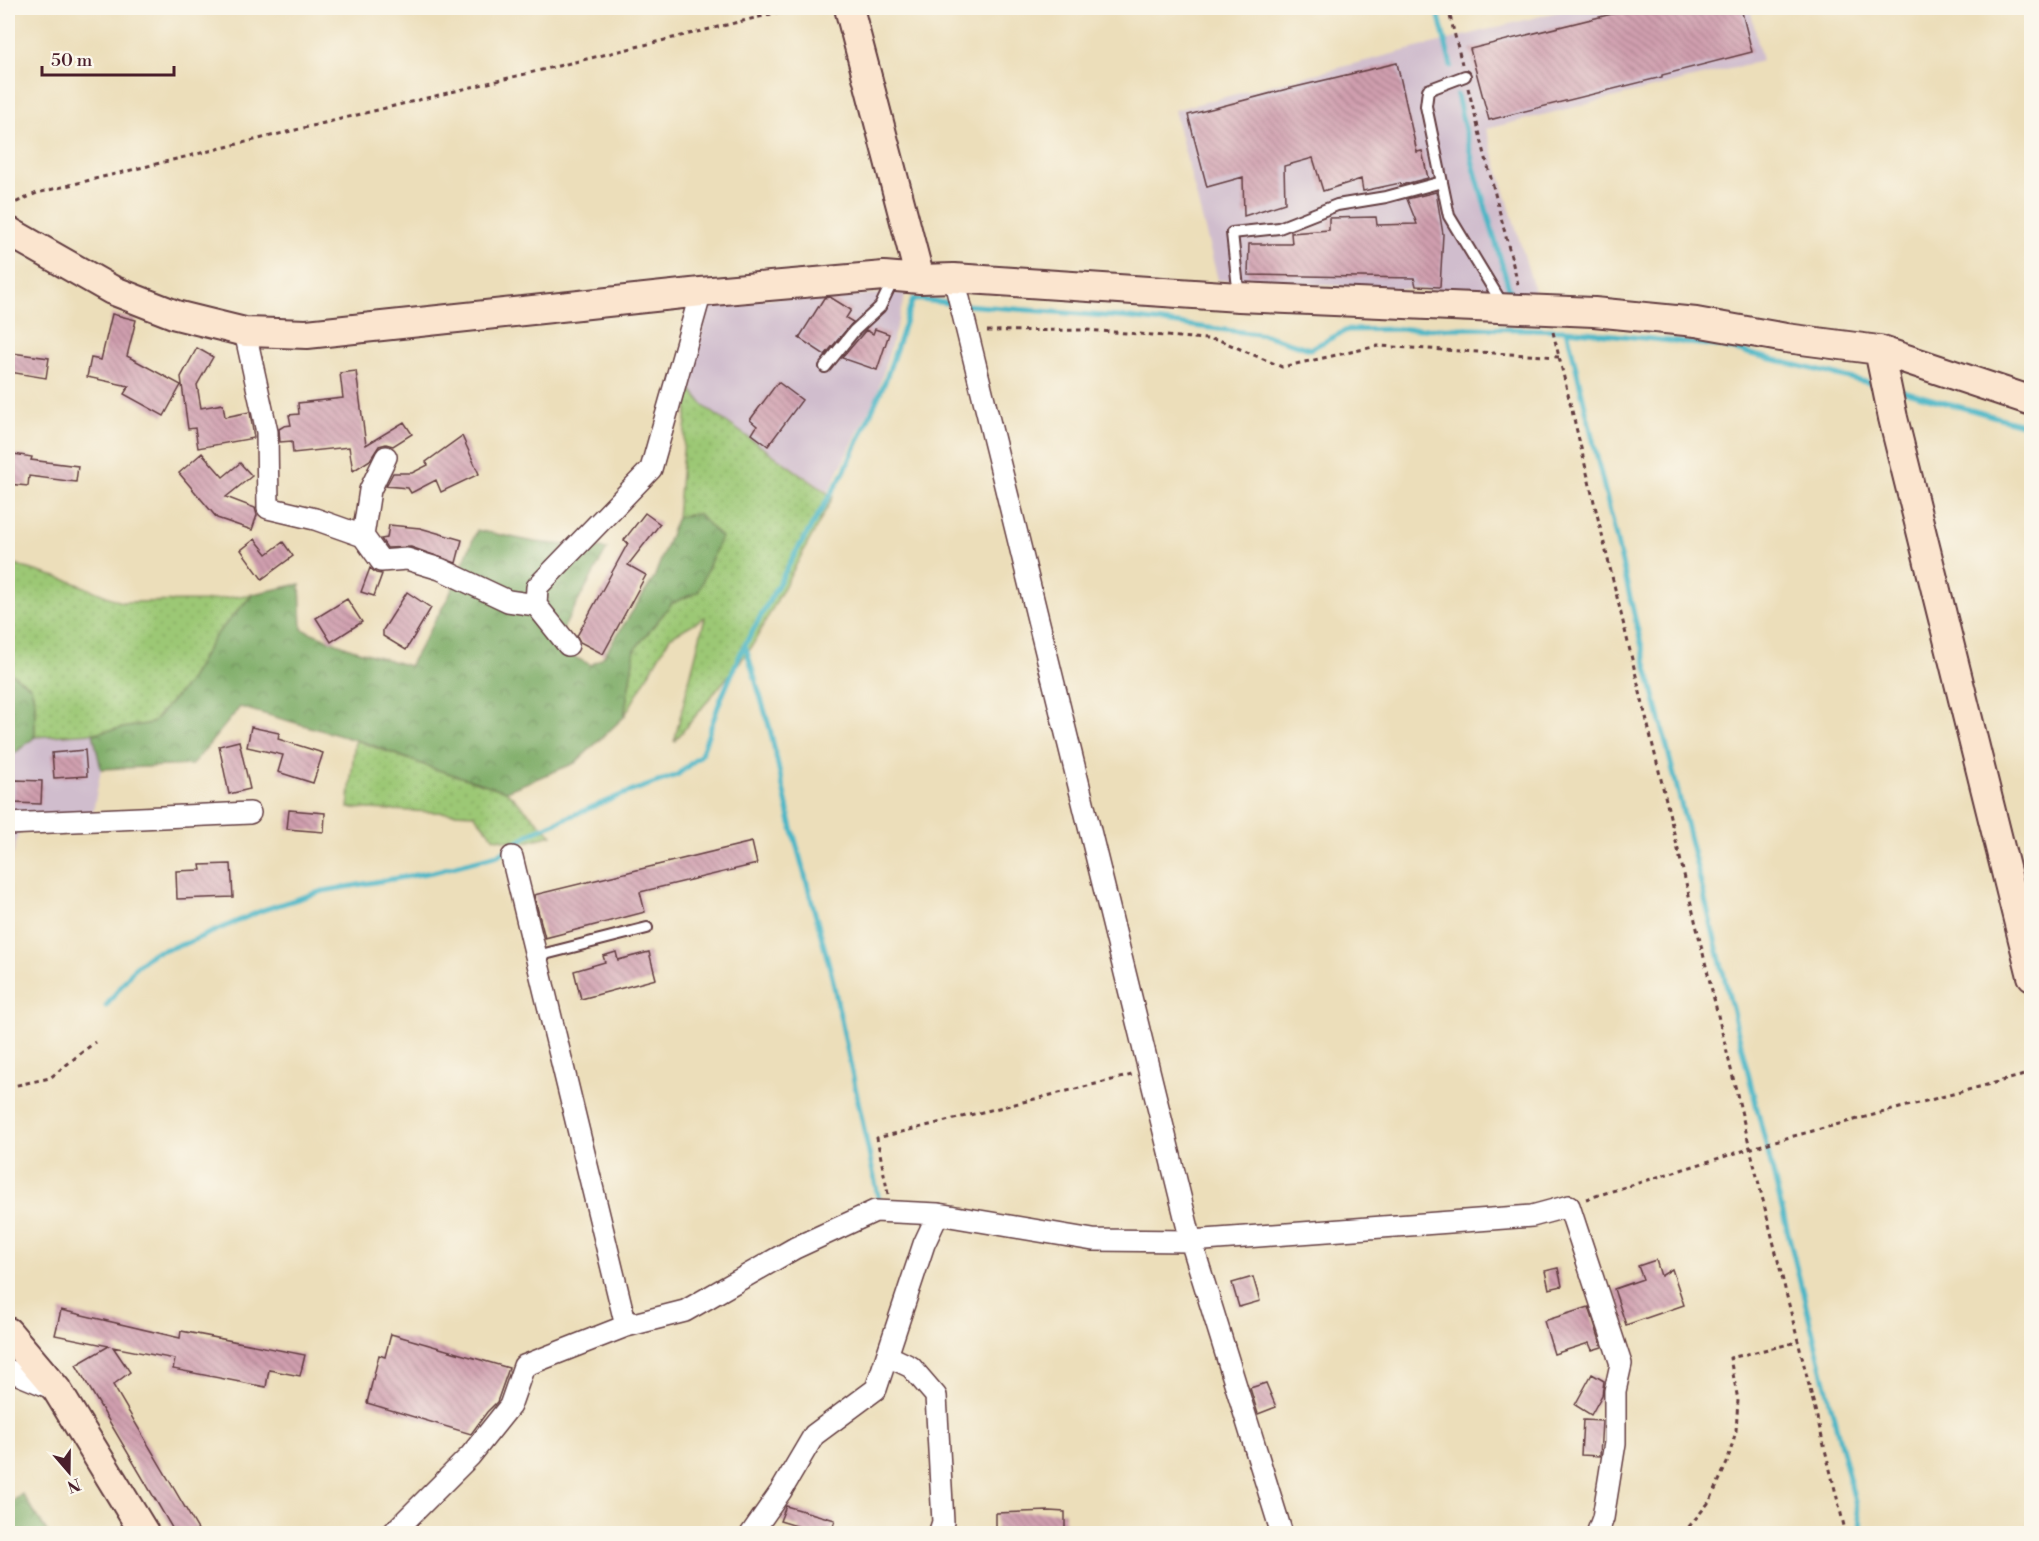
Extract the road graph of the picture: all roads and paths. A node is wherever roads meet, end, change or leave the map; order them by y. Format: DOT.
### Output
graph roads {
  1 [pos="796,8"];
  2 [pos="849,8"];
  3 [pos="1448,8"];
  4 [pos="1465,76"];
  5 [pos="1442,182"];
  6 [pos="8,206"];
  7 [pos="8,231"];
  8 [pos="907,278"];
  9 [pos="701,292"];
  10 [pos="1239,297"];
  11 [pos="961,304"];
  12 [pos="1514,308"];
  13 [pos="1553,330"];
  14 [pos="245,332"];
  15 [pos="1560,357"];
  16 [pos="1880,360"];
  17 [pos="825,367"];
  18 [pos="2031,401"];
  19 [pos="386,457"];
  20 [pos="363,536"];
  21 [pos="536,605"];
  22 [pos="568,645"];
  23 [pos="250,813"];
  24 [pos="8,824"];
  25 [pos="512,857"];
  26 [pos="647,928"];
  27 [pos="537,956"];
  28 [pos="2031,976"];
  29 [pos="95,1042"];
  30 [pos="1149,1071"];
  31 [pos="2031,1073"];
  32 [pos="8,1087"];
  33 [pos="1750,1148"];
  34 [pos="888,1194"];
  35 [pos="1569,1206"];
  36 [pos="938,1214"];
  37 [pos="1191,1241"];
  38 [pos="626,1326"];
  39 [pos="8,1332"];
  40 [pos="1798,1342"];
  41 [pos="888,1356"];
  42 [pos="8,1370"];
  43 [pos="57,1390"];
  44 [pos="145,1533"];
  45 [pos="392,1533"];
  46 [pos="752,1533"];
  47 [pos="939,1533"];
  48 [pos="1282,1533"];
  49 [pos="1597,1533"];
  50 [pos="1683,1533"];
  51 [pos="1846,1533"];
  1 -- 6 [label="path"];
  2 -- 8 [label="street"];
  3 -- 4 [label="path"];
  4 -- 5 [label="lane"];
  4 -- 12 [label="path"];
  5 -- 10 [label="lane"];
  5 -- 12 [label="lane"];
  7 -- 14 [label="street"];
  8 -- 9 [label="street"];
  8 -- 11 [label="street"];
  8 -- 17 [label="lane"];
  9 -- 14 [label="street"];
  9 -- 21 [label="street"];
  10 -- 11 [label="street"];
  10 -- 12 [label="street"];
  11 -- 15 [label="path"];
  11 -- 30 [label="street"];
  12 -- 16 [label="street"];
  13 -- 15 [label="path"];
  14 -- 20 [label="street"];
  15 -- 33 [label="path"];
  16 -- 18 [label="street"];
  16 -- 28 [label="street"];
  19 -- 20 [label="street"];
  20 -- 21 [label="street"];
  21 -- 22 [label="street"];
  23 -- 24 [label="street"];
  25 -- 27 [label="street"];
  26 -- 27 [label="lane"];
  27 -- 38 [label="street"];
  29 -- 32 [label="path"];
  30 -- 34 [label="path"];
  30 -- 37 [label="street"];
  31 -- 33 [label="path"];
  33 -- 35 [label="path"];
  33 -- 40 [label="path"];
  35 -- 37 [label="street"];
  35 -- 49 [label="street"];
  36 -- 37 [label="street"];
  36 -- 38 [label="street"];
  36 -- 41 [label="street"];
  37 -- 48 [label="street"];
  38 -- 45 [label="street"];
  39 -- 43 [label="street"];
  40 -- 50 [label="path"];
  40 -- 51 [label="path"];
  41 -- 46 [label="street"];
  41 -- 47 [label="street"];
  42 -- 43 [label="street"];
  43 -- 44 [label="street"];
}
